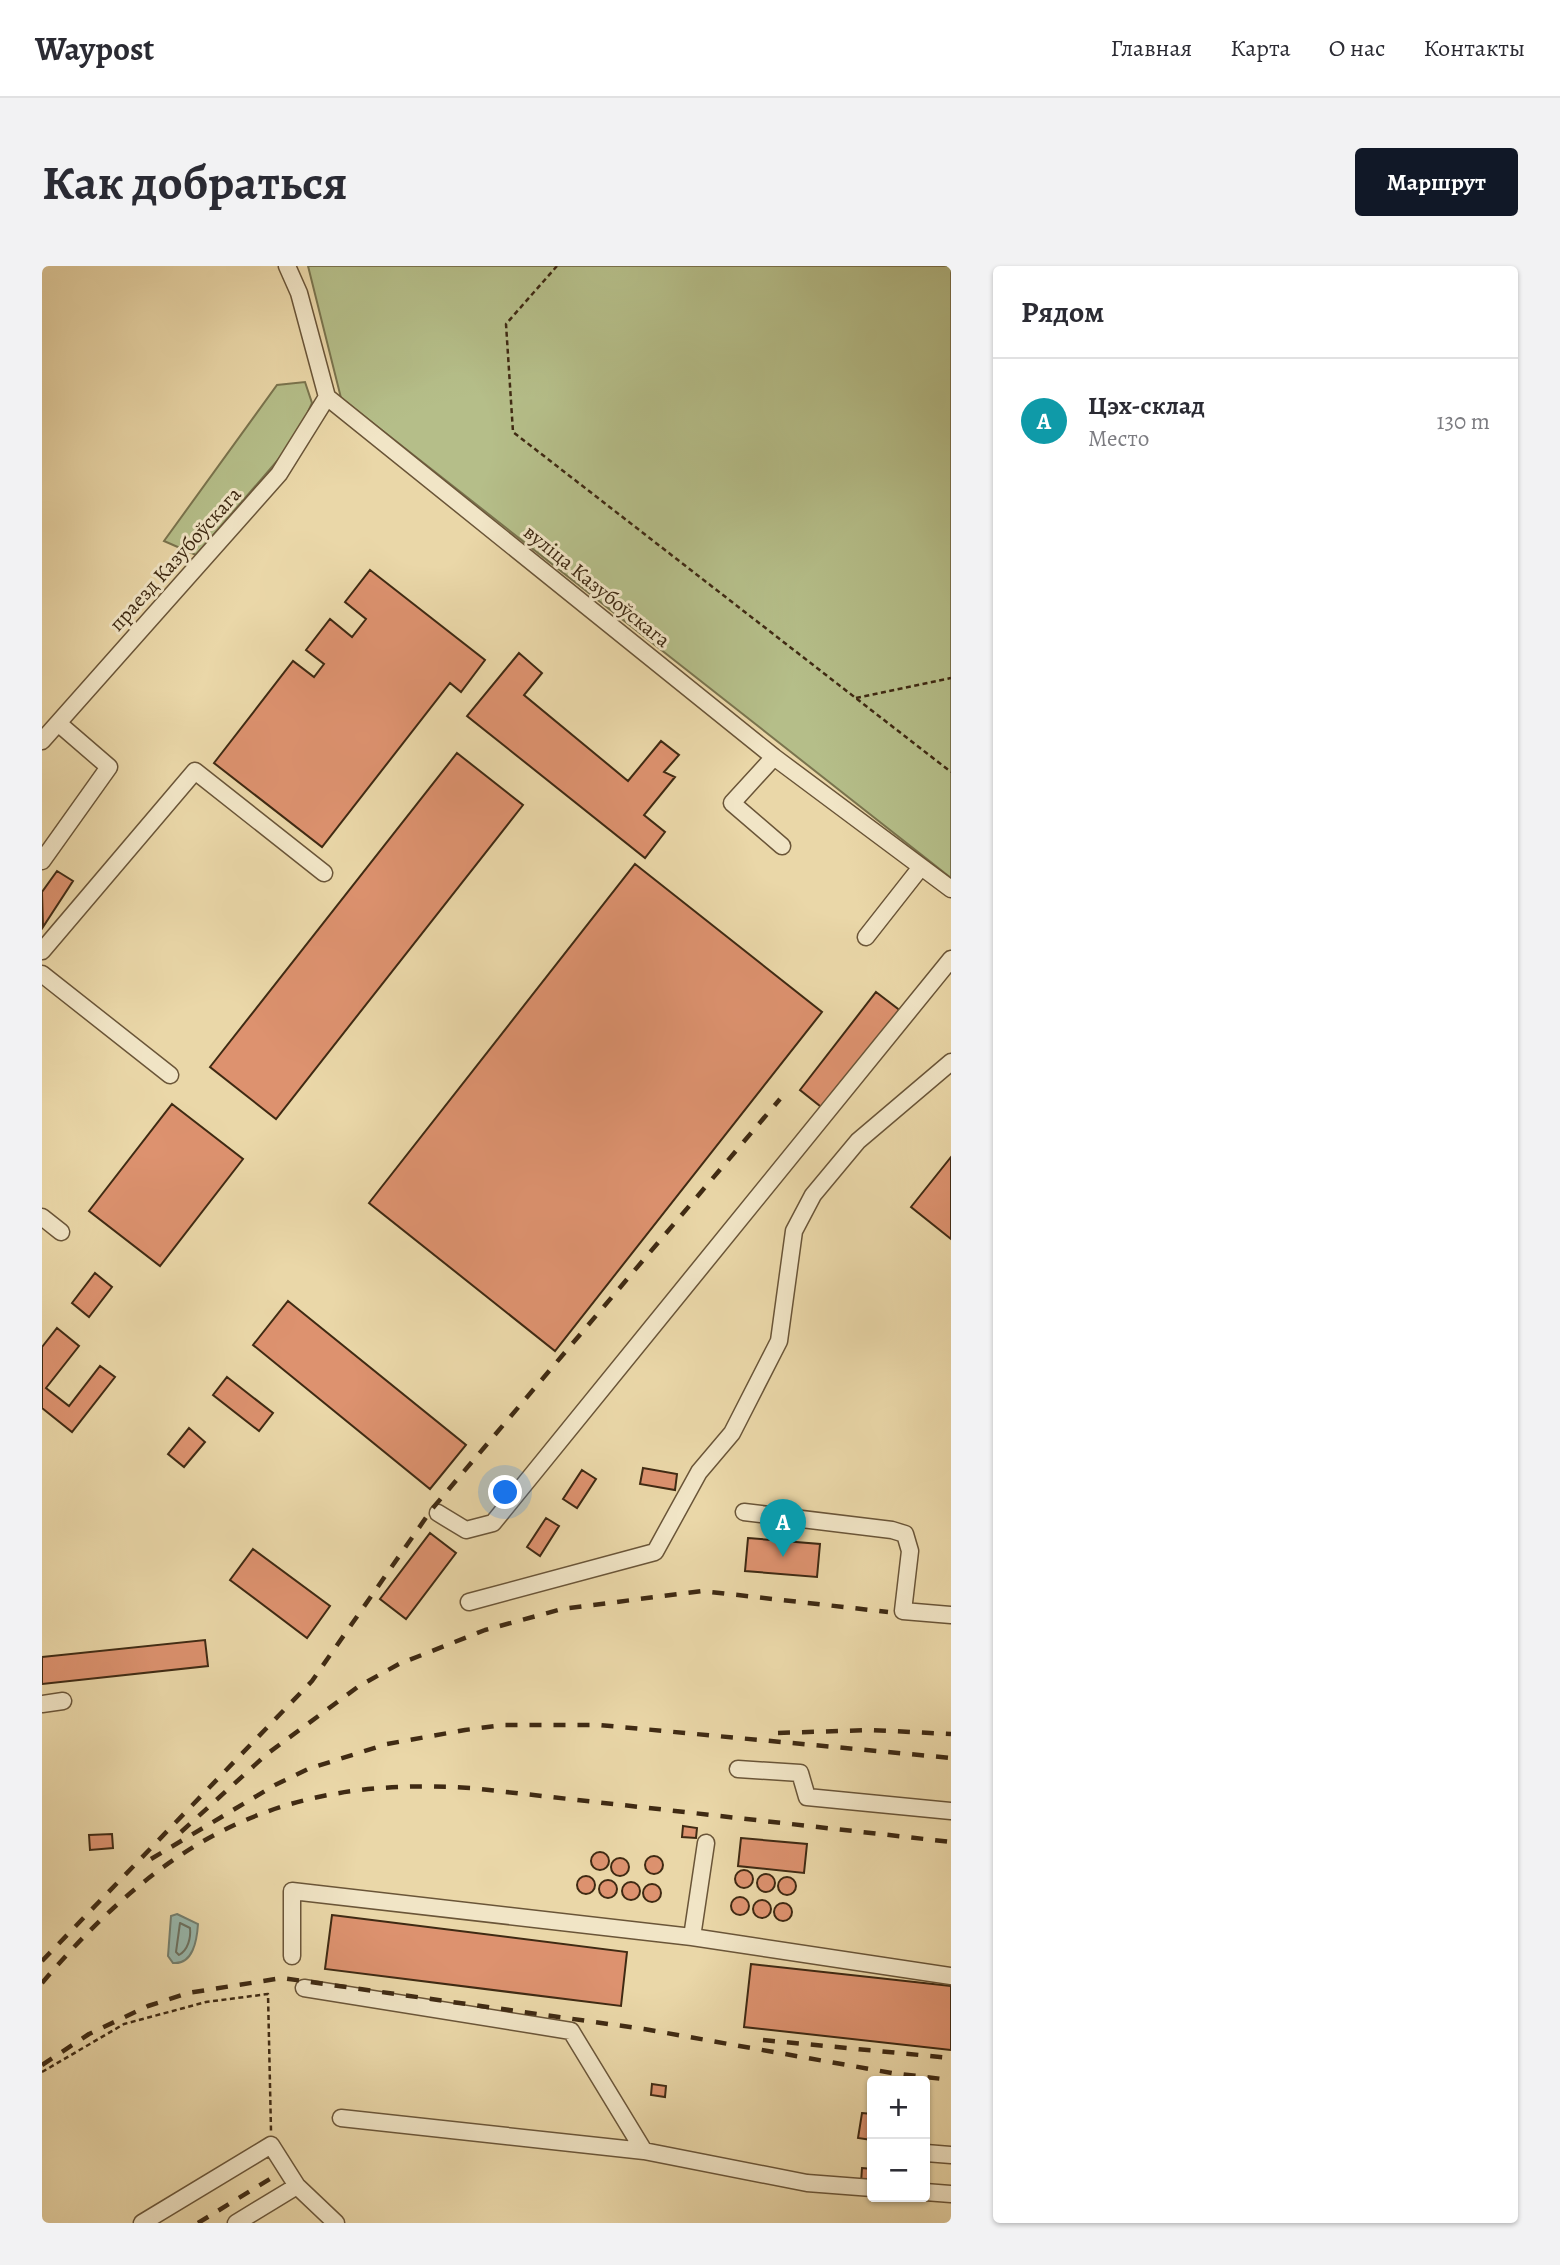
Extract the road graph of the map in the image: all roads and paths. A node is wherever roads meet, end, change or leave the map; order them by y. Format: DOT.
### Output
graph roads {
  1 [pos="288,266"];
  2 [pos="557,266"];
  3 [pos="327,397"];
  4 [pos="951,678"];
  5 [pos="856,698"];
  6 [pos="58,723"];
  7 [pos="42,741"];
  8 [pos="774,757"];
  9 [pos="951,772"];
  10 [pos="782,846"];
  11 [pos="42,861"];
  12 [pos="921,867"];
  13 [pos="324,873"];
  14 [pos="951,889"];
  15 [pos="866,937"];
  16 [pos="42,951"];
  17 [pos="951,959"];
  18 [pos="42,974"];
  19 [pos="951,1062"];
  20 [pos="170,1075"];
  21 [pos="42,1217"];
  22 [pos="61,1232"];
  23 [pos="744,1511"];
  24 [pos="438,1513"];
  25 [pos="469,1602"];
  26 [pos="951,1615"];
  27 [pos="63,1701"];
  28 [pos="42,1704"];
  29 [pos="738,1769"];
  30 [pos="951,1811"];
  31 [pos="706,1843"];
  32 [pos="692,1937"];
  33 [pos="292,1956"];
  34 [pos="951,1976"];
  35 [pos="304,1989"];
  36 [pos="42,2073"];
  37 [pos="341,2118"];
  38 [pos="271,2145"];
  39 [pos="644,2151"];
  40 [pos="930,2153"];
  41 [pos="951,2155"];
  42 [pos="298,2186"];
  43 [pos="867,2188"];
  44 [pos="930,2192"];
  45 [pos="951,2194"];
  46 [pos="142,2223"];
  47 [pos="236,2223"];
  48 [pos="336,2223"];
  1 -- 3 [label="street"];
  2 -- 5 [label="path"];
  3 -- 6 [label="street, праезд Казубоўскага"];
  3 -- 8 [label="street, вуліца Казубоўскага"];
  4 -- 5 [label="path"];
  5 -- 9 [label="path"];
  6 -- 7 [label="street, праезд Казубоўскага"];
  6 -- 11 [label="street"];
  8 -- 10 [label="street"];
  8 -- 12 [label="street, вуліца Казубоўскага"];
  12 -- 14 [label="street, вуліца Казубоўскага"];
  12 -- 15 [label="street"];
  13 -- 16 [label="street"];
  17 -- 24 [label="street"];
  18 -- 20 [label="street"];
  19 -- 25 [label="street"];
  21 -- 22 [label="street"];
  23 -- 26 [label="street"];
  27 -- 28 [label="street"];
  29 -- 30 [label="street"];
  31 -- 32 [label="street"];
  32 -- 33 [label="street"];
  32 -- 34 [label="street"];
  35 -- 39 [label="street"];
  36 -- 38 [label="path"];
  37 -- 39 [label="street"];
  38 -- 42 [label="street"];
  38 -- 46 [label="street"];
  39 -- 43 [label="street"];
  40 -- 41 [label="street"];
  42 -- 47 [label="street"];
  42 -- 48 [label="street"];
  44 -- 45 [label="street"];
}
